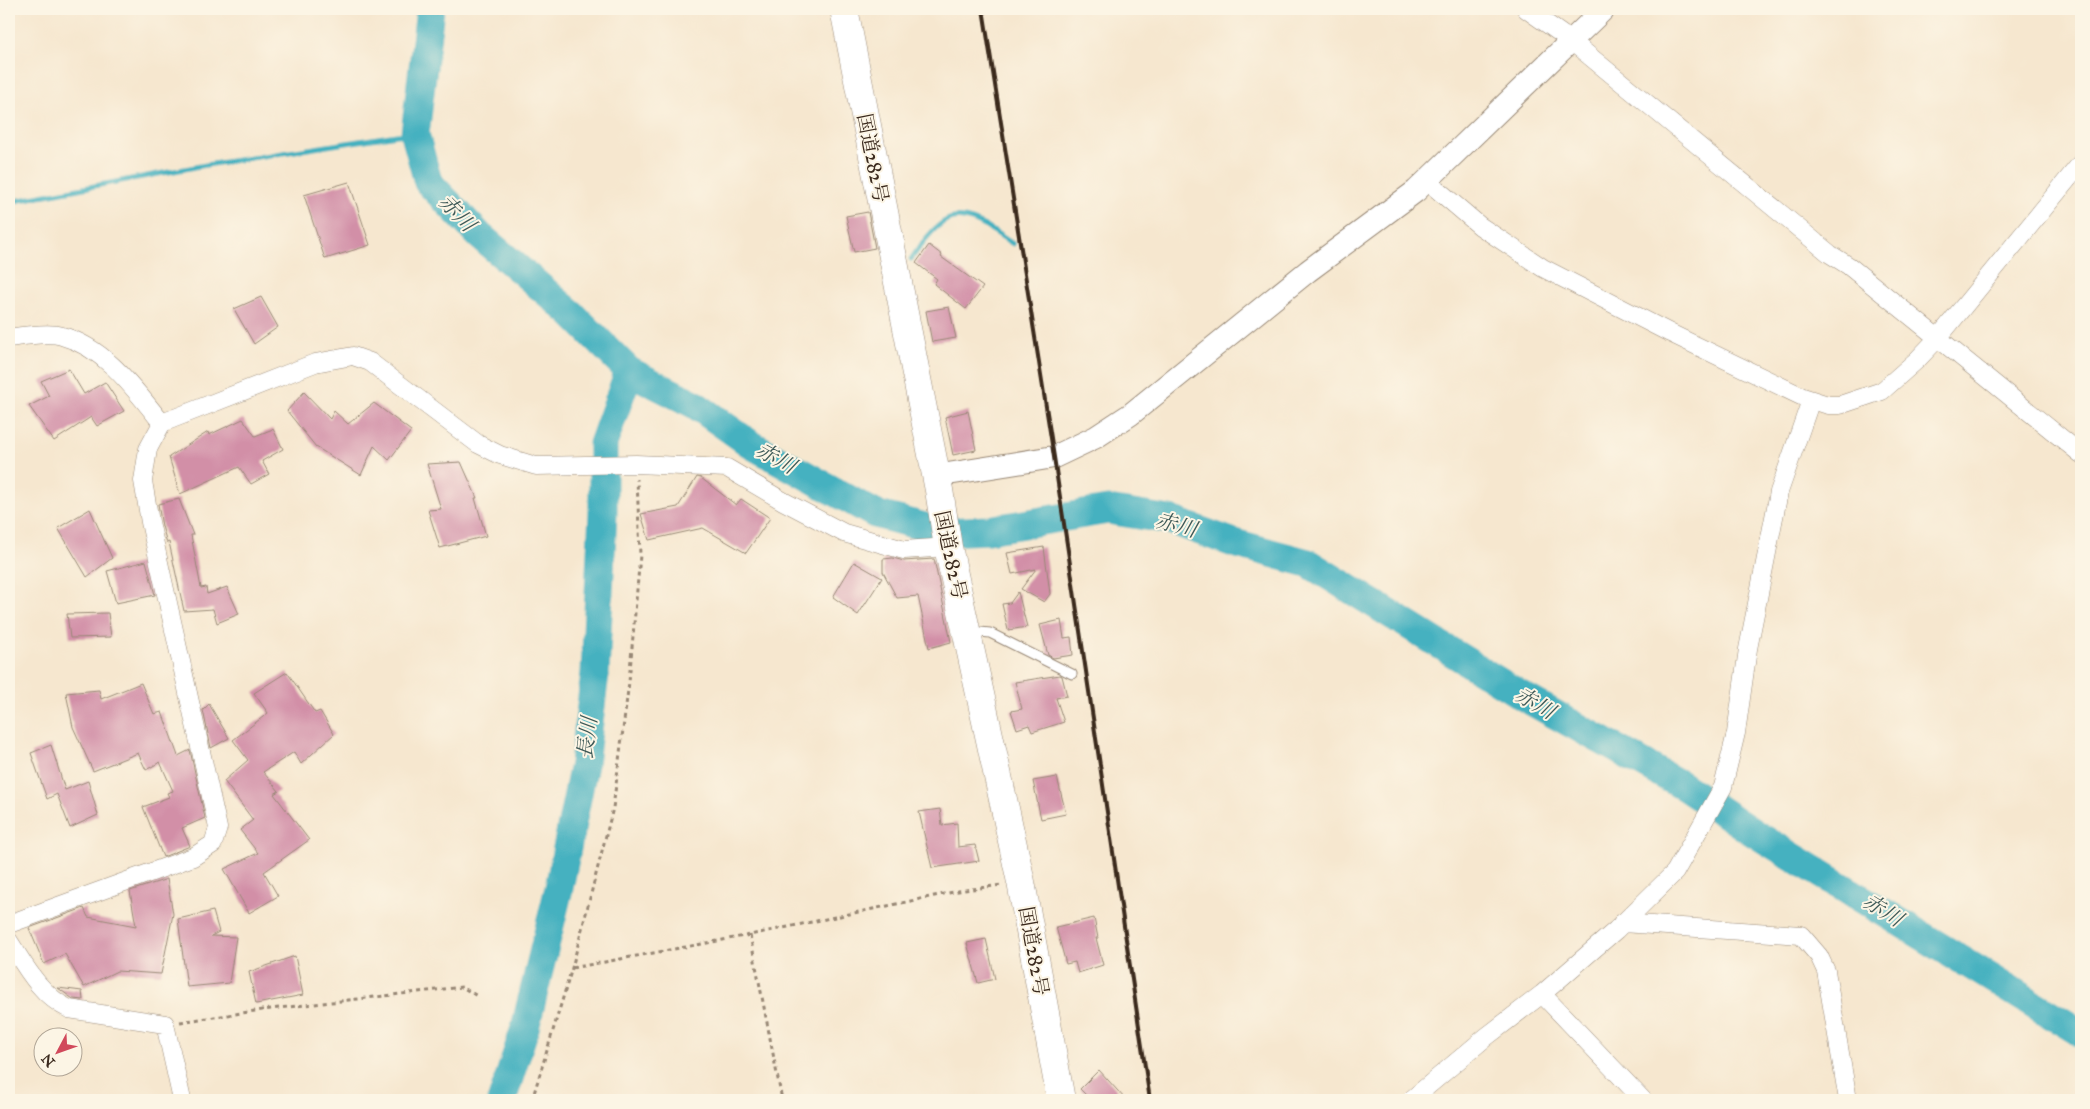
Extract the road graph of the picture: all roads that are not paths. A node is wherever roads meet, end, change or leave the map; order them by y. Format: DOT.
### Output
graph roads {
  1 [pos="844,9"];
  2 [pos="1526,9"];
  3 [pos="1604,9"];
  4 [pos="1570,40"];
  5 [pos="2081,163"];
  6 [pos="1426,180"];
  7 [pos="9,338"];
  8 [pos="1938,338"];
  9 [pos="1811,400"];
  10 [pos="162,423"];
  11 [pos="2081,454"];
  12 [pos="937,483"];
  13 [pos="948,547"];
  14 [pos="966,631"];
  15 [pos="1072,674"];
  16 [pos="1622,923"];
  17 [pos="9,924"];
  18 [pos="9,941"];
  19 [pos="1542,994"];
  20 [pos="182,1100"];
  21 [pos="1062,1100"];
  22 [pos="1411,1100"];
  23 [pos="1643,1100"];
  24 [pos="1848,1100"];
  1 -- 12 [label="highway, 国道282号"];
  2 -- 4 [label="street"];
  3 -- 4 [label="street"];
  4 -- 6 [label="street"];
  4 -- 8 [label="street"];
  5 -- 8 [label="street"];
  6 -- 9 [label="street"];
  6 -- 12 [label="street"];
  7 -- 10 [label="street"];
  8 -- 9 [label="street"];
  8 -- 11 [label="street"];
  9 -- 16 [label="street"];
  10 -- 13 [label="street"];
  10 -- 17 [label="street"];
  12 -- 13 [label="highway, 国道282号"];
  13 -- 14 [label="highway, 国道282号"];
  14 -- 15 [label="lane"];
  14 -- 21 [label="highway, 国道282号"];
  16 -- 19 [label="street"];
  16 -- 24 [label="street"];
  18 -- 20 [label="street"];
  19 -- 22 [label="street"];
  19 -- 23 [label="street"];
}
